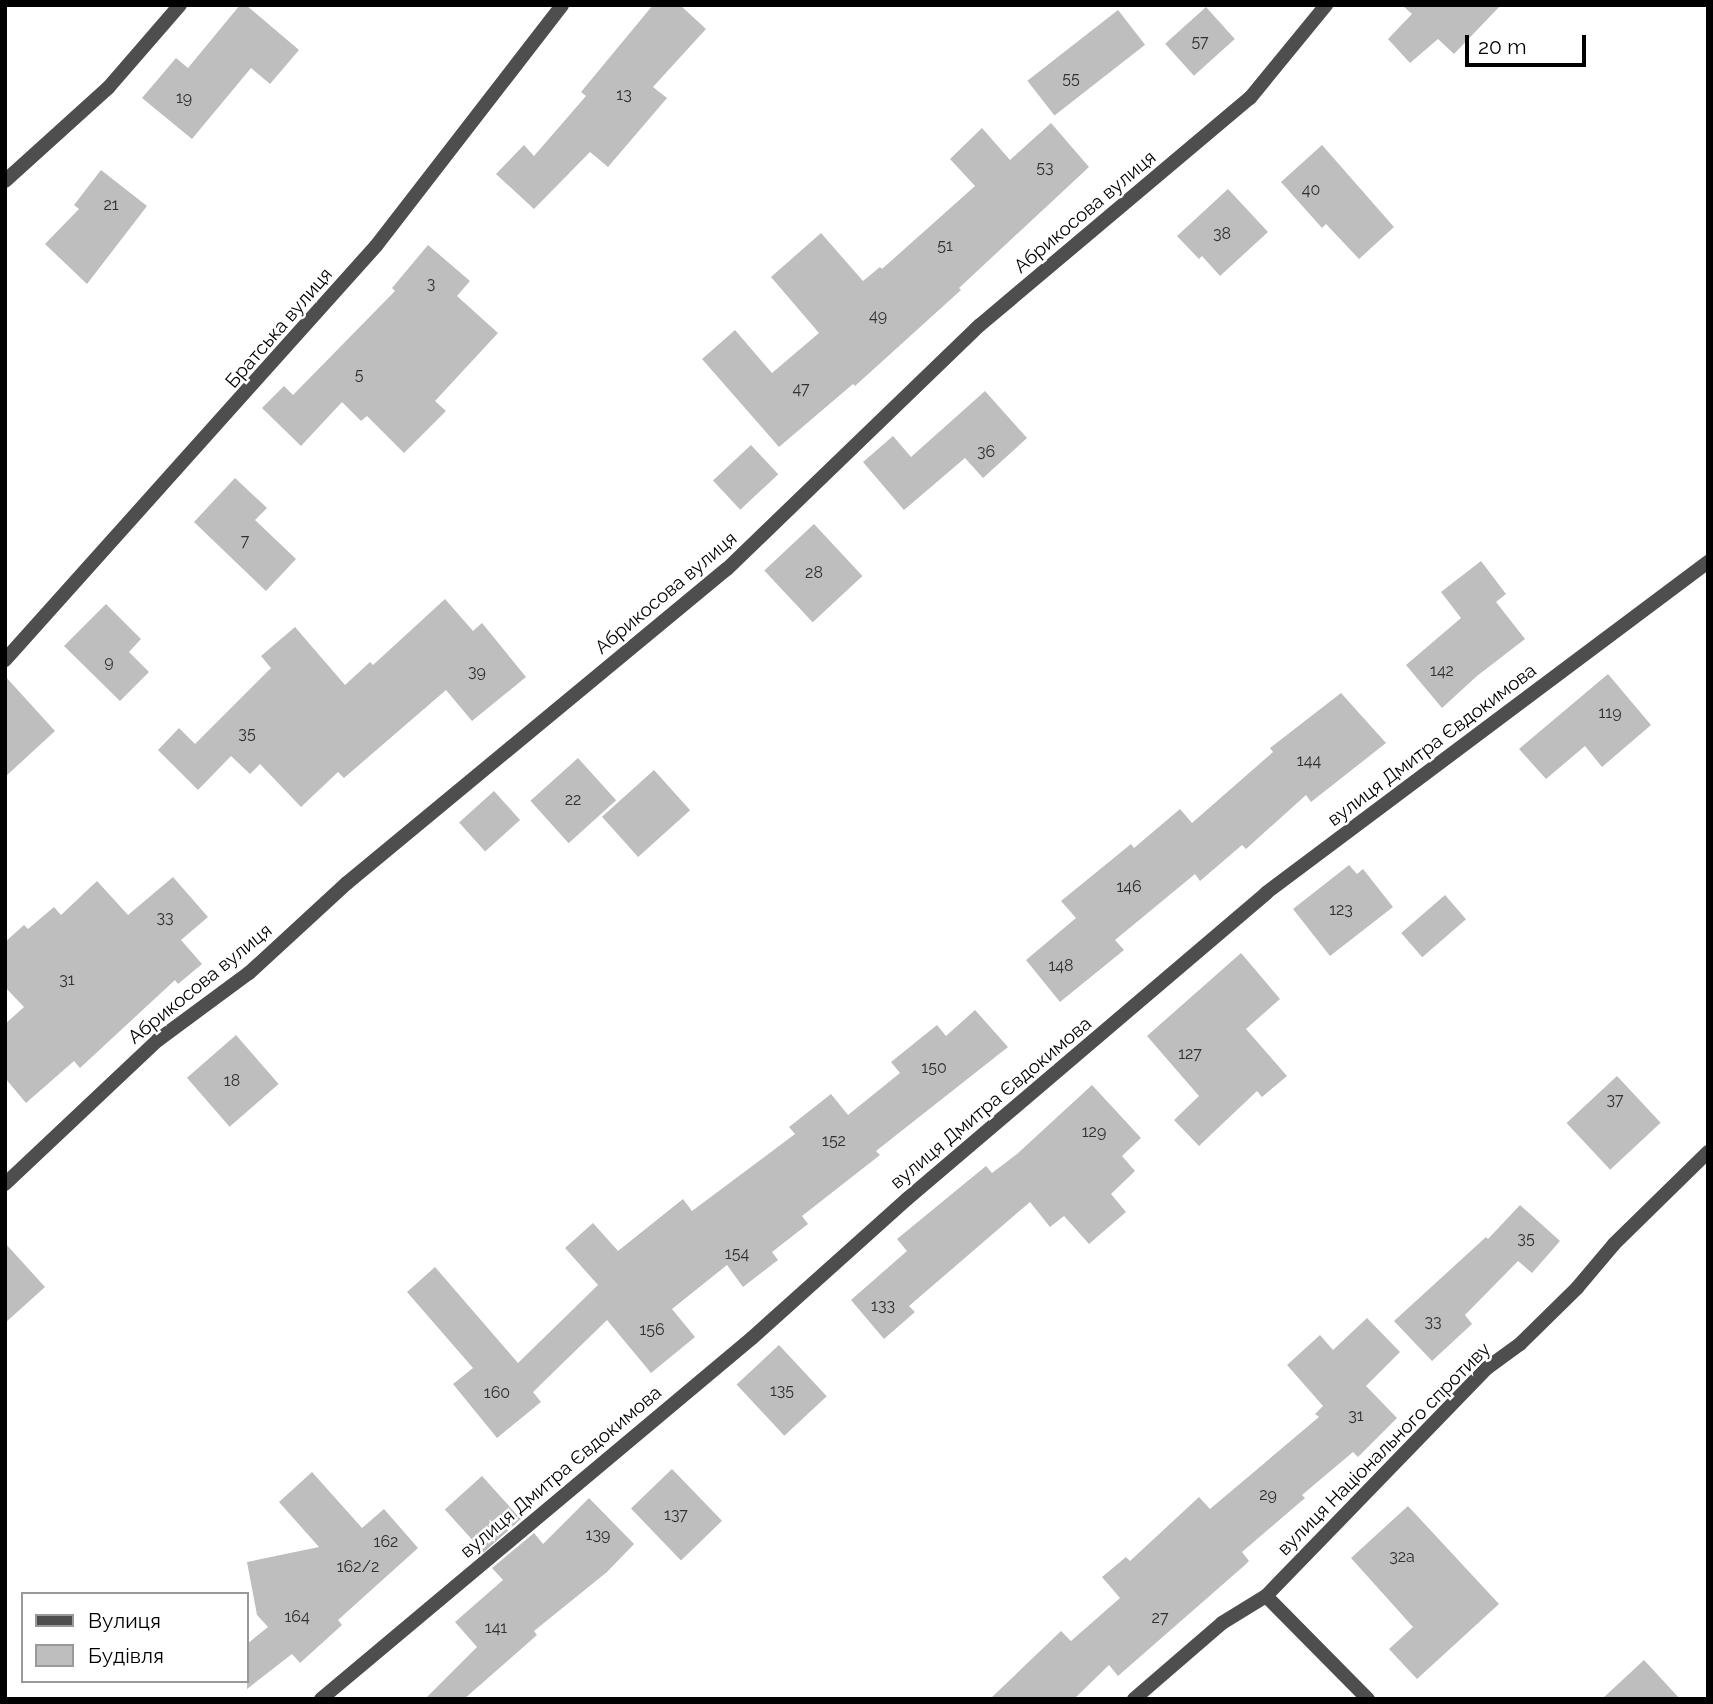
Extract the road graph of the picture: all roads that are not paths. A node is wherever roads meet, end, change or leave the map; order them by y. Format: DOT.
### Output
graph roads {
  1 [pos="180,5"];
  2 [pos="562,5"];
  3 [pos="1326,5"];
  4 [pos="5,181"];
  5 [pos="1708,562"];
  6 [pos="5,660"];
  7 [pos="1708,1152"];
  8 [pos="5,1184"];
  9 [pos="1266,1596"];
  10 [pos="321,1699"];
  11 [pos="1134,1699"];
  12 [pos="1368,1699"];
  1 -- 4 [label="street"];
  2 -- 6 [label="street, Братська вулиця"];
  3 -- 8 [label="street, Абрикосова вулиця"];
  5 -- 10 [label="street, вулиця Дмитра Євдокимова"];
  7 -- 9 [label="street, вулиця Національного спротиву"];
  9 -- 11 [label="street, вулиця Національного спротиву"];
  9 -- 12 [label="street"];
}
